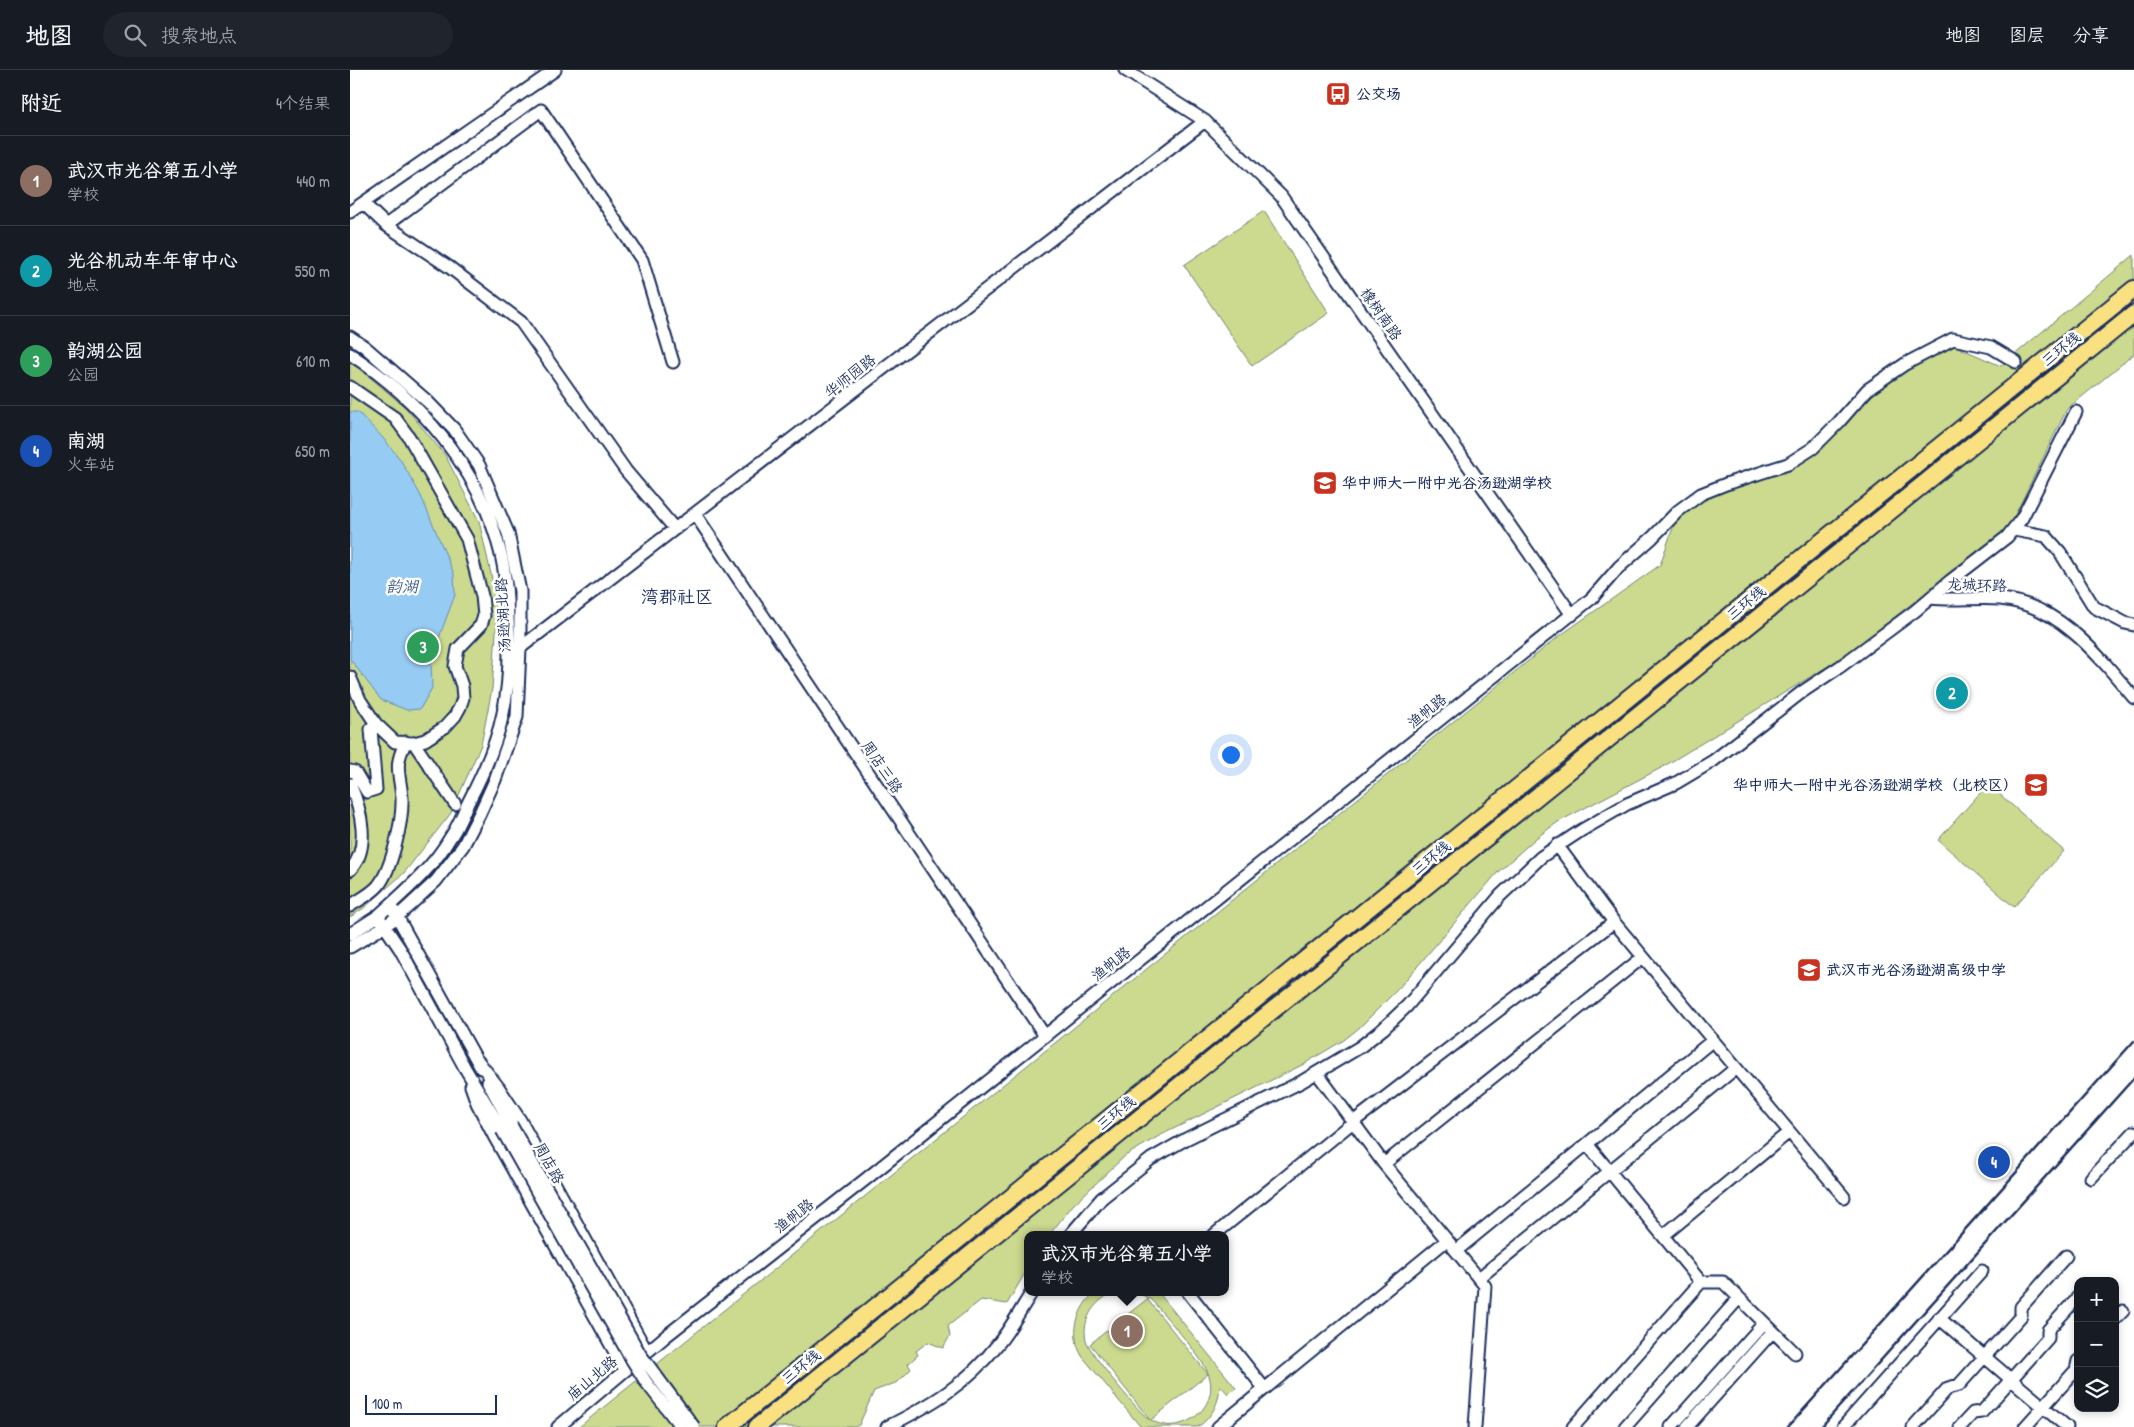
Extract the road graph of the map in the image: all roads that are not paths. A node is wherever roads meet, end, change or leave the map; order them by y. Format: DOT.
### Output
graph roads {
  1 [pos="555,70"];
  2 [pos="1125,70"];
  3 [pos="1205,121"];
  4 [pos="363,203"];
  5 [pos="350,212"];
  6 [pos="386,224"];
  7 [pos="2134,289"];
  8 [pos="2134,314"];
  9 [pos="350,337"];
  10 [pos="350,354"];
  11 [pos="673,362"];
  12 [pos="2016,362"];
  13 [pos="350,387"];
  14 [pos="2076,412"];
  15 [pos="694,514"];
  16 [pos="675,530"];
  17 [pos="2014,530"];
  18 [pos="1931,598"];
  19 [pos="1572,615"];
  20 [pos="2134,625"];
  21 [pos="515,648"];
  22 [pos="350,677"];
  23 [pos="2134,698"];
  24 [pos="376,724"];
  25 [pos="410,743"];
  26 [pos="350,772"];
  27 [pos="350,784"];
  28 [pos="455,804"];
  29 [pos="1557,845"];
  30 [pos="350,870"];
  31 [pos="390,905"];
  32 [pos="350,906"];
  33 [pos="378,916"];
  34 [pos="398,916"];
  35 [pos="1614,922"];
  36 [pos="386,926"];
  37 [pos="350,934"];
  38 [pos="350,947"];
  39 [pos="1643,957"];
  40 [pos="1046,1036"];
  41 [pos="1713,1040"];
  42 [pos="478,1061"];
  43 [pos="465,1068"];
  44 [pos="1736,1068"];
  45 [pos="1317,1073"];
  46 [pos="1353,1122"];
  47 [pos="506,1128"];
  48 [pos="1789,1132"];
  49 [pos="2134,1132"];
  50 [pos="1587,1144"];
  51 [pos="1384,1164"];
  52 [pos="1610,1171"];
  53 [pos="2091,1178"];
  54 [pos="1844,1197"];
  55 [pos="1073,1231"];
  56 [pos="1219,1231"];
  57 [pos="1663,1236"];
  58 [pos="1447,1240"];
  59 [pos="1456,1251"];
  60 [pos="2066,1256"];
  61 [pos="1982,1271"];
  62 [pos="1479,1278"];
  63 [pos="1701,1282"];
  64 [pos="1030,1296"];
  65 [pos="1191,1296"];
  66 [pos="1739,1298"];
  67 [pos="2074,1301"];
  68 [pos="1939,1318"];
  69 [pos="1764,1323"];
  70 [pos="1773,1331"];
  71 [pos="647,1352"];
  72 [pos="1795,1353"];
  73 [pos="1985,1357"];
  74 [pos="2077,1367"];
  75 [pos="624,1370"];
  76 [pos="2011,1379"];
  77 [pos="1264,1388"];
  78 [pos="1698,1406"];
  79 [pos="2043,1407"];
  80 [pos="558,1427"];
  81 [pos="681,1427"];
  82 [pos="694,1427"];
  83 [pos="727,1427"];
  84 [pos="757,1427"];
  85 [pos="887,1427"];
  86 [pos="1218,1427"];
  87 [pos="1475,1427"];
  88 [pos="1573,1427"];
  89 [pos="1625,1427"];
  90 [pos="1671,1427"];
  91 [pos="1687,1427"];
  92 [pos="1843,1427"];
  93 [pos="1913,1427"];
  94 [pos="1960,1427"];
  95 [pos="2025,1427"];
  96 [pos="2067,1427"];
  1 -- 4 [label="street"];
  2 -- 3 [label="street, 橡树南路"];
  3 -- 15 [label="street, 华师园路"];
  3 -- 19 [label="street, 橡树南路"];
  4 -- 5 [label="street"];
  4 -- 6 [label="street"];
  6 -- 11 [label="street"];
  6 -- 16 [label="street"];
  7 -- 83 [label="highway, 三环线"];
  8 -- 84 [label="highway, 三环线"];
  9 -- 21 [label="street, 汤逊湖北路"];
  10 -- 21 [label="street, 汤逊湖北路"];
  12 -- 19 [label="street, 渔帆路"];
  13 -- 25 [label="street"];
  14 -- 17 [label="street"];
  15 -- 16 [label="street, 华师园路"];
  15 -- 40 [label="street, 周店三路"];
  16 -- 21 [label="street, 华师园路"];
  17 -- 18 [label="street"];
  17 -- 20 [label="street"];
  18 -- 23 [label="street, 龙城环路"];
  18 -- 29 [label="street"];
  19 -- 40 [label="street, 渔帆路"];
  21 -- 31 [label="street, 汤逊湖北路"];
  21 -- 34 [label="street, 汤逊湖北路"];
  22 -- 24 [label="street"];
  24 -- 25 [label="street"];
  24 -- 26 [label="street"];
  25 -- 28 [label="street"];
  25 -- 32 [label="street"];
  27 -- 30 [label="street"];
  29 -- 35 [label="street"];
  29 -- 45 [label="street"];
  31 -- 33 [label="street, 汤逊湖北路"];
  31 -- 34 [label="street, 周店路"];
  33 -- 36 [label="street"];
  33 -- 37 [label="street, 汤逊湖北路"];
  34 -- 36 [label="street, 汤逊湖北路"];
  34 -- 42 [label="street, 周店路"];
  35 -- 39 [label="street"];
  35 -- 46 [label="street"];
  36 -- 38 [label="street, 汤逊湖北路"];
  36 -- 43 [label="street, 周店路"];
  39 -- 41 [label="street"];
  39 -- 51 [label="street"];
  40 -- 71 [label="street, 渔帆路"];
  41 -- 44 [label="street"];
  41 -- 50 [label="street"];
  42 -- 47 [label="street, 周店路"];
  42 -- 71 [label="street"];
  43 -- 47 [label="street, 周店路"];
  43 -- 75 [label="street"];
  44 -- 48 [label="street"];
  44 -- 52 [label="street"];
  45 -- 46 [label="street"];
  45 -- 55 [label="street"];
  46 -- 51 [label="street"];
  46 -- 56 [label="street"];
  47 -- 81 [label="street, 周店路, bridge"];
  47 -- 82 [label="street, 周店路, bridge"];
  48 -- 54 [label="street"];
  48 -- 57 [label="street"];
  49 -- 53 [label="street"];
  50 -- 52 [label="street"];
  50 -- 59 [label="street"];
  51 -- 58 [label="street"];
  52 -- 57 [label="street"];
  52 -- 62 [label="street"];
  57 -- 63 [label="street"];
  58 -- 59 [label="street"];
  58 -- 77 [label="street"];
  59 -- 62 [label="street"];
  60 -- 73 [label="street"];
  61 -- 68 [label="street"];
  62 -- 87 [label="street"];
  63 -- 66 [label="street"];
  63 -- 88 [label="street"];
  64 -- 85 [label="street"];
  65 -- 77 [label="street"];
  66 -- 69 [label="street"];
  66 -- 89 [label="street"];
  67 -- 76 [label="street"];
  68 -- 73 [label="street"];
  68 -- 92 [label="street"];
  69 -- 70 [label="street"];
  69 -- 78 [label="street"];
  70 -- 72 [label="street"];
  70 -- 78 [label="street"];
  71 -- 75 [label="street, 庙山北路"];
  73 -- 76 [label="street"];
  73 -- 93 [label="street"];
  74 -- 79 [label="street"];
  75 -- 80 [label="street, 庙山北路"];
  76 -- 79 [label="street"];
  76 -- 94 [label="street"];
  77 -- 86 [label="street"];
  78 -- 90 [label="street"];
  78 -- 91 [label="street"];
  79 -- 95 [label="street"];
  79 -- 96 [label="street"];
}
